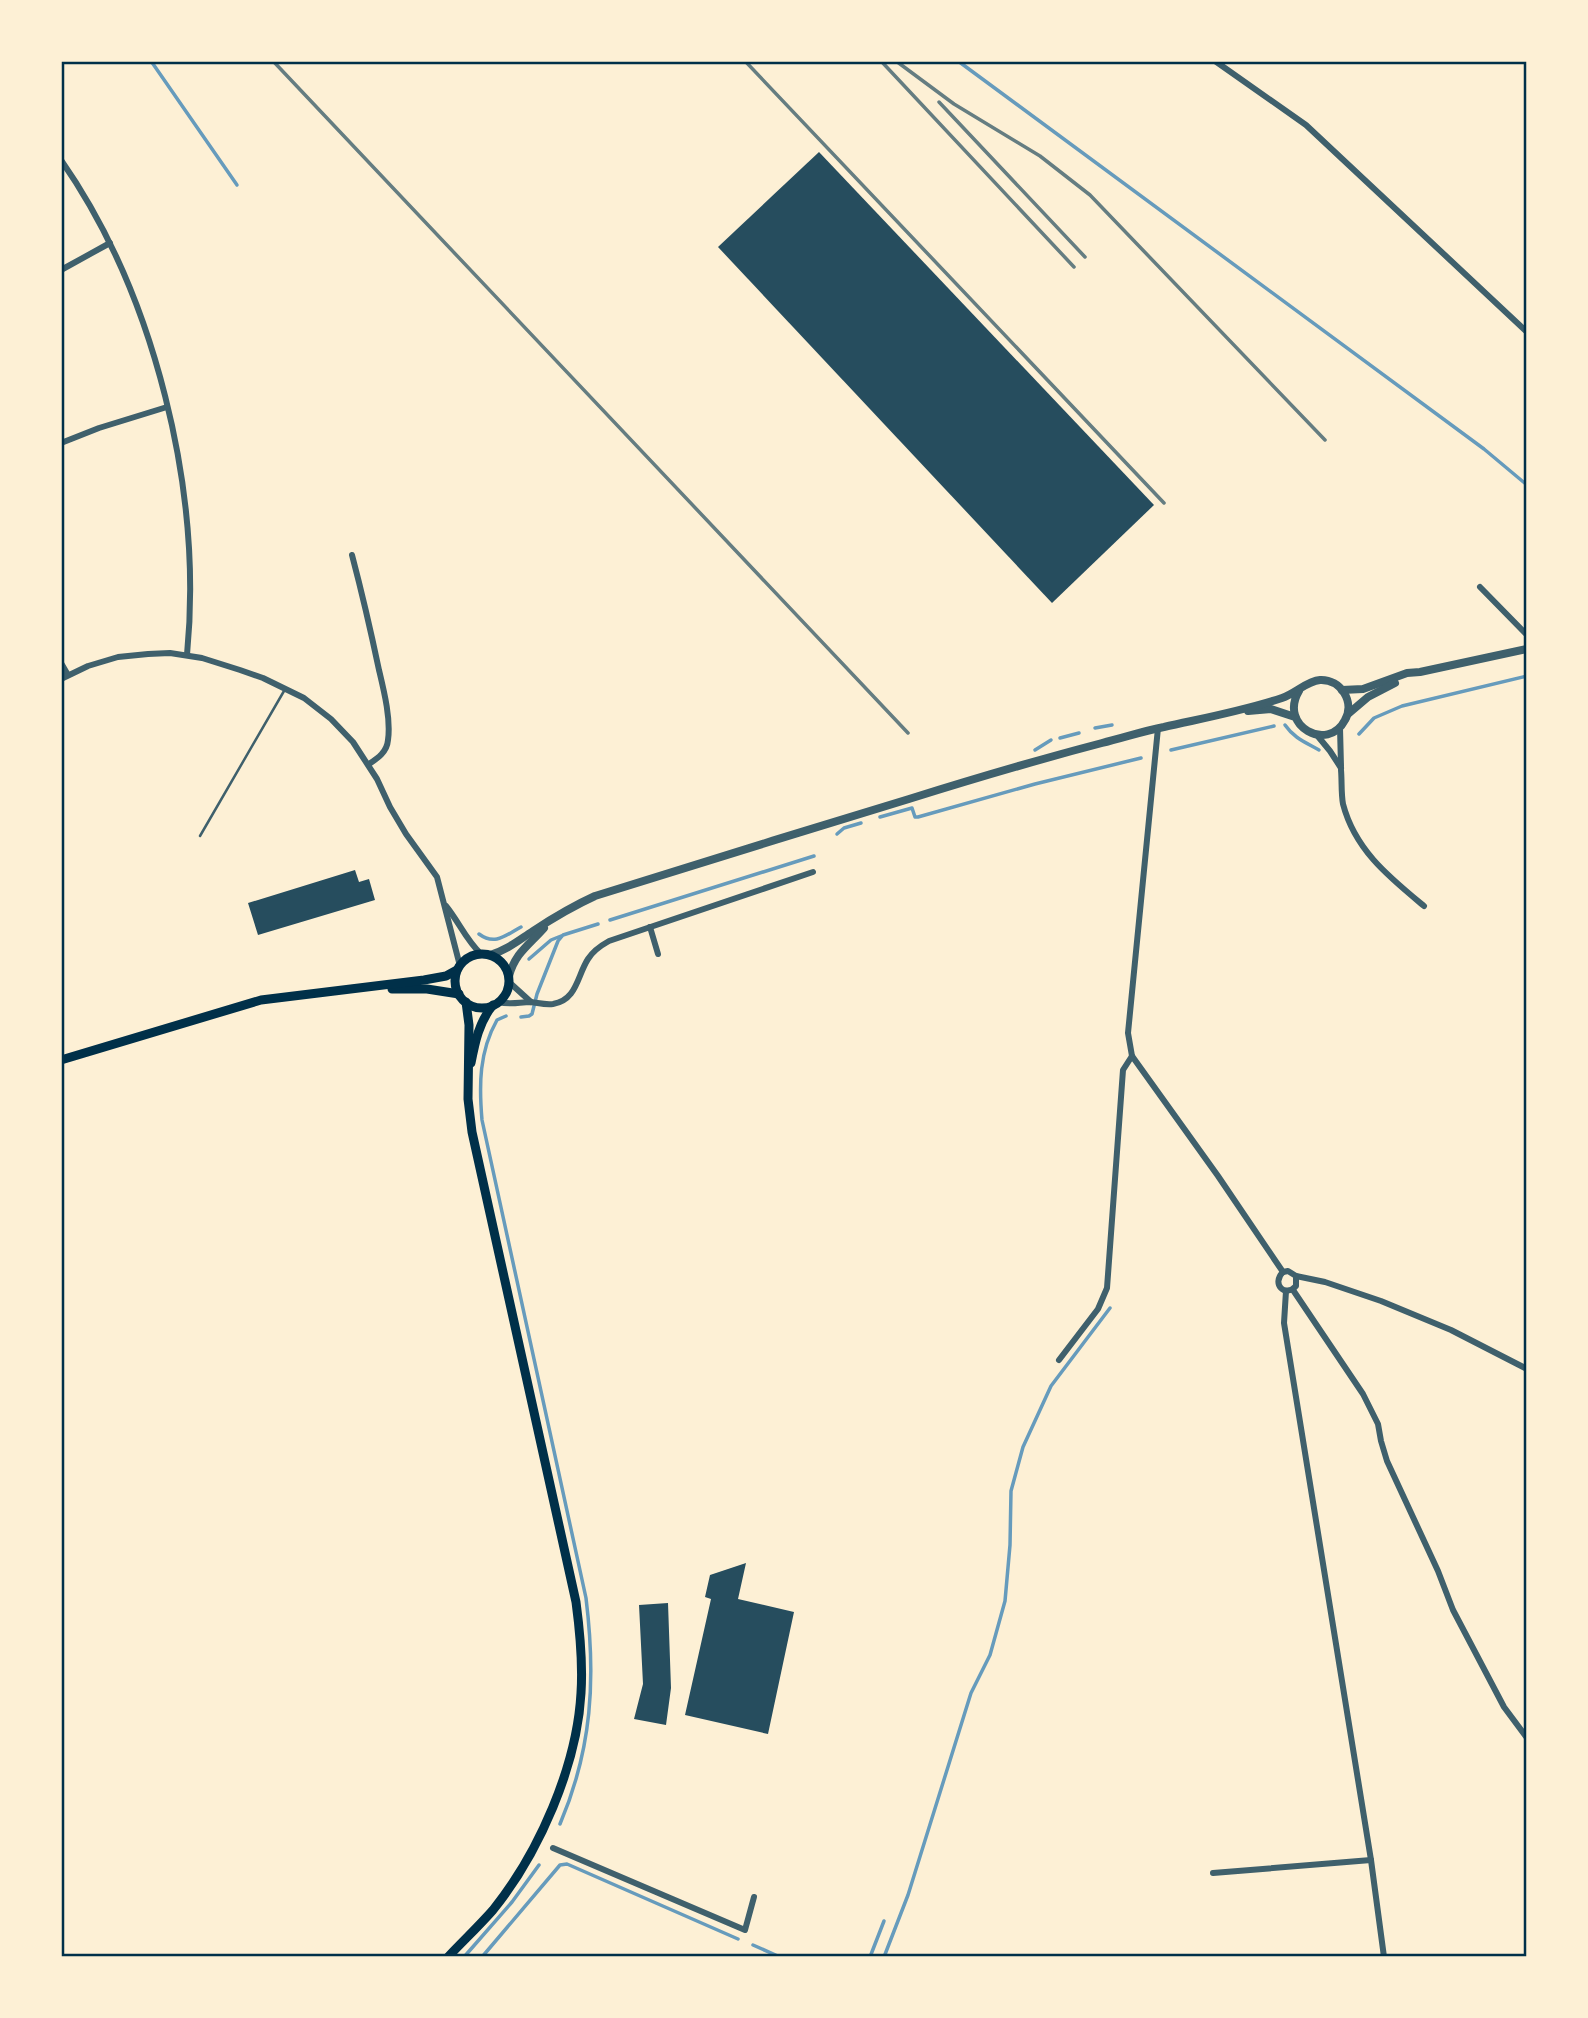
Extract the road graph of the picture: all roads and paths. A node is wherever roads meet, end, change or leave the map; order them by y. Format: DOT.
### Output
graph roads {
  1 [pos="1215,61"];
  2 [pos="61,160"];
  3 [pos="110,243"];
  4 [pos="61,270"];
  5 [pos="1527,332"];
  6 [pos="167,408"];
  7 [pos="61,443"];
  8 [pos="352,555"];
  9 [pos="1480,587"];
  10 [pos="1527,635"];
  11 [pos="1527,649"];
  12 [pos="187,655"];
  13 [pos="61,663"];
  14 [pos="1420,672"];
  15 [pos="65,677"];
  16 [pos="285,688"];
  17 [pos="1342,690"];
  18 [pos="1299,691"];
  19 [pos="1238,711"];
  20 [pos="1348,713"];
  21 [pos="1295,717"];
  22 [pos="1158,728"];
  23 [pos="1340,728"];
  24 [pos="1316,734"];
  25 [pos="369,764"];
  26 [pos="1341,770"];
  27 [pos="200,836"];
  28 [pos="813,872"];
  29 [pos="446,906"];
  30 [pos="1424,906"];
  31 [pos="551,921"];
  32 [pos="650,927"];
  33 [pos="486,954"];
  34 [pos="658,954"];
  35 [pos="459,968"];
  36 [pos="509,979"];
  37 [pos="348,990"];
  38 [pos="463,998"];
  39 [pos="531,1002"];
  40 [pos="496,1003"];
  41 [pos="1132,1056"];
  42 [pos="61,1060"];
  43 [pos="468,1079"];
  44 [pos="1283,1272"];
  45 [pos="1296,1276"];
  46 [pos="1289,1291"];
  47 [pos="1059,1360"];
  48 [pos="1527,1369"];
  49 [pos="1527,1738"];
  50 [pos="552,1847"];
  51 [pos="1371,1860"];
  52 [pos="1213,1873"];
  53 [pos="754,1897"];
  54 [pos="448,1957"];
  55 [pos="1384,1957"];
  1 -- 5 [label="street"];
  2 -- 3 [label="street"];
  3 -- 4 [label="street"];
  3 -- 6 [label="street"];
  6 -- 7 [label="street"];
  6 -- 12 [label="street"];
  8 -- 25 [label="street"];
  9 -- 10 [label="street"];
  11 -- 14 [label="street"];
  12 -- 15 [label="street"];
  12 -- 16 [label="street"];
  13 -- 15 [label="street"];
  14 -- 17 [label="street"];
  14 -- 20 [label="street"];
  16 -- 25 [label="street"];
  16 -- 27 [label="lane"];
  17 -- 18 [label="street"];
  17 -- 20 [label="street"];
  18 -- 19 [label="street"];
  18 -- 21 [label="street"];
  19 -- 21 [label="street"];
  19 -- 22 [label="street"];
  20 -- 23 [label="street"];
  21 -- 24 [label="street"];
  22 -- 31 [label="street"];
  22 -- 41 [label="street"];
  23 -- 24 [label="street"];
  23 -- 24 [label="street"];
  25 -- 29 [label="street"];
  26 -- 30 [label="street"];
  28 -- 32 [label="street"];
  29 -- 33 [label="street"];
  29 -- 35 [label="street"];
  31 -- 33 [label="street"];
  31 -- 36 [label="street"];
  32 -- 34 [label="street"];
  32 -- 39 [label="street"];
  33 -- 35 [label="main road"];
  33 -- 36 [label="main road"];
  35 -- 37 [label="main road"];
  35 -- 38 [label="main road"];
  36 -- 39 [label="street"];
  36 -- 40 [label="main road"];
  37 -- 38 [label="main road"];
  37 -- 42 [label="main road"];
  38 -- 40 [label="main road"];
  38 -- 43 [label="main road"];
  39 -- 40 [label="street"];
  40 -- 43 [label="main road"];
  41 -- 44 [label="street"];
  41 -- 47 [label="street"];
  43 -- 54 [label="main road"];
  44 -- 45 [label="street"];
  44 -- 46 [label="street"];
  45 -- 46 [label="street"];
  45 -- 48 [label="street"];
  46 -- 49 [label="street"];
  46 -- 51 [label="street"];
  50 -- 53 [label="street"];
  51 -- 52 [label="street"];
  51 -- 55 [label="street"];
}
